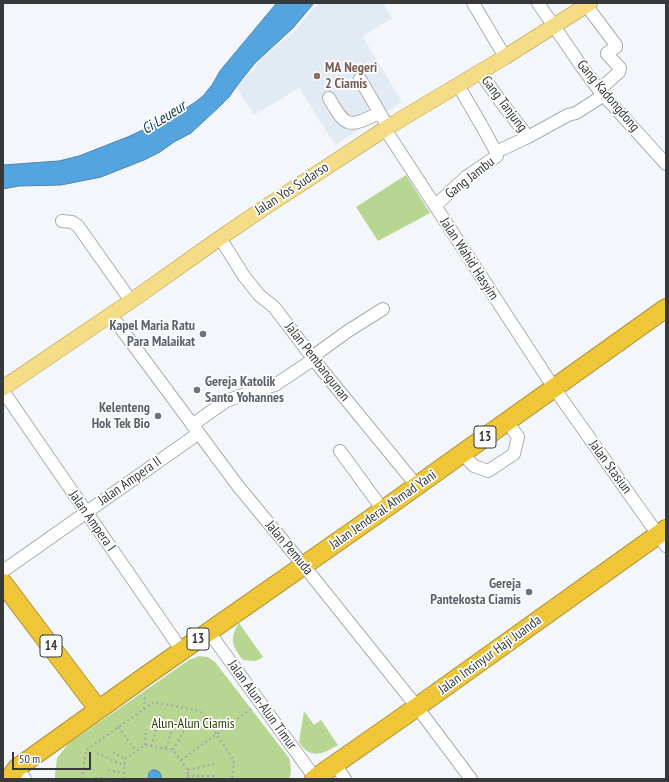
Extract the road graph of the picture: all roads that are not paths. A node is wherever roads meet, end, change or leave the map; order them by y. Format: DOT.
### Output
graph roads {
  1 [pos="473,3"];
  2 [pos="538,3"];
  3 [pos="588,4"];
  4 [pos="554,26"];
  5 [pos="505,57"];
  6 [pos="480,72"];
  7 [pos="360,79"];
  8 [pos="458,85"];
  9 [pos="602,93"];
  10 [pos="329,98"];
  11 [pos="379,113"];
  12 [pos="387,128"];
  13 [pos="528,137"];
  14 [pos="662,151"];
  15 [pos="496,152"];
  16 [pos="666,164"];
  17 [pos="435,206"];
  18 [pos="62,221"];
  19 [pos="220,238"];
  20 [pos="131,301"];
  21 [pos="666,308"];
  22 [pos="383,309"];
  23 [pos="111,315"];
  24 [pos="313,358"];
  25 [pos="3,388"];
  26 [pos="554,388"];
  27 [pos="3,391"];
  28 [pos="507,421"];
  29 [pos="195,429"];
  30 [pos="340,451"];
  31 [pos="462,453"];
  32 [pos="417,486"];
  33 [pos="383,510"];
  34 [pos="86,512"];
  35 [pos="663,537"];
  36 [pos="304,566"];
  37 [pos="3,571"];
  38 [pos="3,584"];
  39 [pos="209,632"];
  40 [pos="182,651"];
  41 [pos="417,707"];
  42 [pos="98,710"];
  43 [pos="335,764"];
  44 [pos="14,774"];
  45 [pos="314,779"];
  46 [pos="345,779"];
  47 [pos="471,779"];
  1 -- 5 [label="street"];
  2 -- 4 [label="street, Gang Kadongdong"];
  3 -- 4 [label="main road, Jalan Yos Sudarso"];
  3 -- 9 [label="street"];
  4 -- 5 [label="main road, Jalan Yos Sudarso"];
  4 -- 9 [label="street, Gang Kadongdong"];
  5 -- 6 [label="main road, Jalan Yos Sudarso"];
  6 -- 8 [label="main road, Jalan Yos Sudarso"];
  6 -- 13 [label="street, Gang Tanjung"];
  7 -- 11 [label="street, Jalan Wahid Hasyim"];
  8 -- 12 [label="main road, Jalan Yos Sudarso"];
  8 -- 15 [label="street, Gang Jambu"];
  9 -- 13 [label="street"];
  9 -- 14 [label="street, Gang Kadongdong"];
  10 -- 11 [label="street"];
  11 -- 12 [label="street, Jalan Wahid Hasyim"];
  12 -- 17 [label="street, Jalan Wahid Hasyim"];
  12 -- 19 [label="main road, Jalan Yos Sudarso"];
  13 -- 15 [label="street"];
  14 -- 16 [label="street, Gang Kadongdong"];
  15 -- 17 [label="street, Gang Jambu"];
  17 -- 26 [label="street, Jalan Wahid Hasyim"];
  18 -- 20 [label="street"];
  19 -- 20 [label="main road, Jalan Yos Sudarso"];
  19 -- 24 [label="street, Jalan Pembangunan"];
  20 -- 23 [label="main road, Jalan Yos Sudarso"];
  21 -- 26 [label="highway, Jalan Jenderal Ahmad Yani / 13"];
  22 -- 24 [label="street, Jalan Ampera II"];
  23 -- 25 [label="main road, Jalan Yos Sudarso"];
  23 -- 29 [label="street, Jalan Pemuda"];
  24 -- 29 [label="street, Jalan Ampera II"];
  24 -- 32 [label="street, Jalan Pembangunan"];
  26 -- 28 [label="highway, Jalan Jenderal Ahmad Yani / 13"];
  26 -- 35 [label="street, Jalan Stasiun"];
  27 -- 34 [label="street, Jalan Ampera I"];
  28 -- 31 [label="highway, Jalan Jenderal Ahmad Yani / 13"];
  28 -- 31 [label="street"];
  29 -- 34 [label="street, Jalan Ampera II"];
  29 -- 36 [label="street, Jalan Pemuda"];
  30 -- 33 [label="street"];
  31 -- 32 [label="highway, Jalan Jenderal Ahmad Yani / 13"];
  32 -- 33 [label="highway, Jalan Jenderal Ahmad Yani / 13"];
  33 -- 36 [label="highway, Jalan Jenderal Ahmad Yani / 13"];
  34 -- 37 [label="street, Jalan Ampera II"];
  34 -- 40 [label="street, Jalan Ampera I"];
  35 -- 41 [label="highway, Jalan Insinyur Haji Juanda"];
  36 -- 39 [label="highway, Jalan Jenderal Ahmad Yani / 13"];
  36 -- 41 [label="street, Jalan Pemuda"];
  38 -- 42 [label="highway, 14"];
  39 -- 40 [label="highway, Jalan Jenderal Ahmad Yani / 13"];
  39 -- 45 [label="street, Jalan Alun-Alun Timur"];
  40 -- 42 [label="highway, Jalan Jenderal Ahmad Yani / 13"];
  41 -- 43 [label="highway, Jalan Insinyur Haji Juanda"];
  41 -- 47 [label="street, Jalan Pemuda"];
  42 -- 44 [label="highway, 13"];
  43 -- 45 [label="highway, Jalan Insinyur Haji Juanda"];
  43 -- 46 [label="street"];
}
